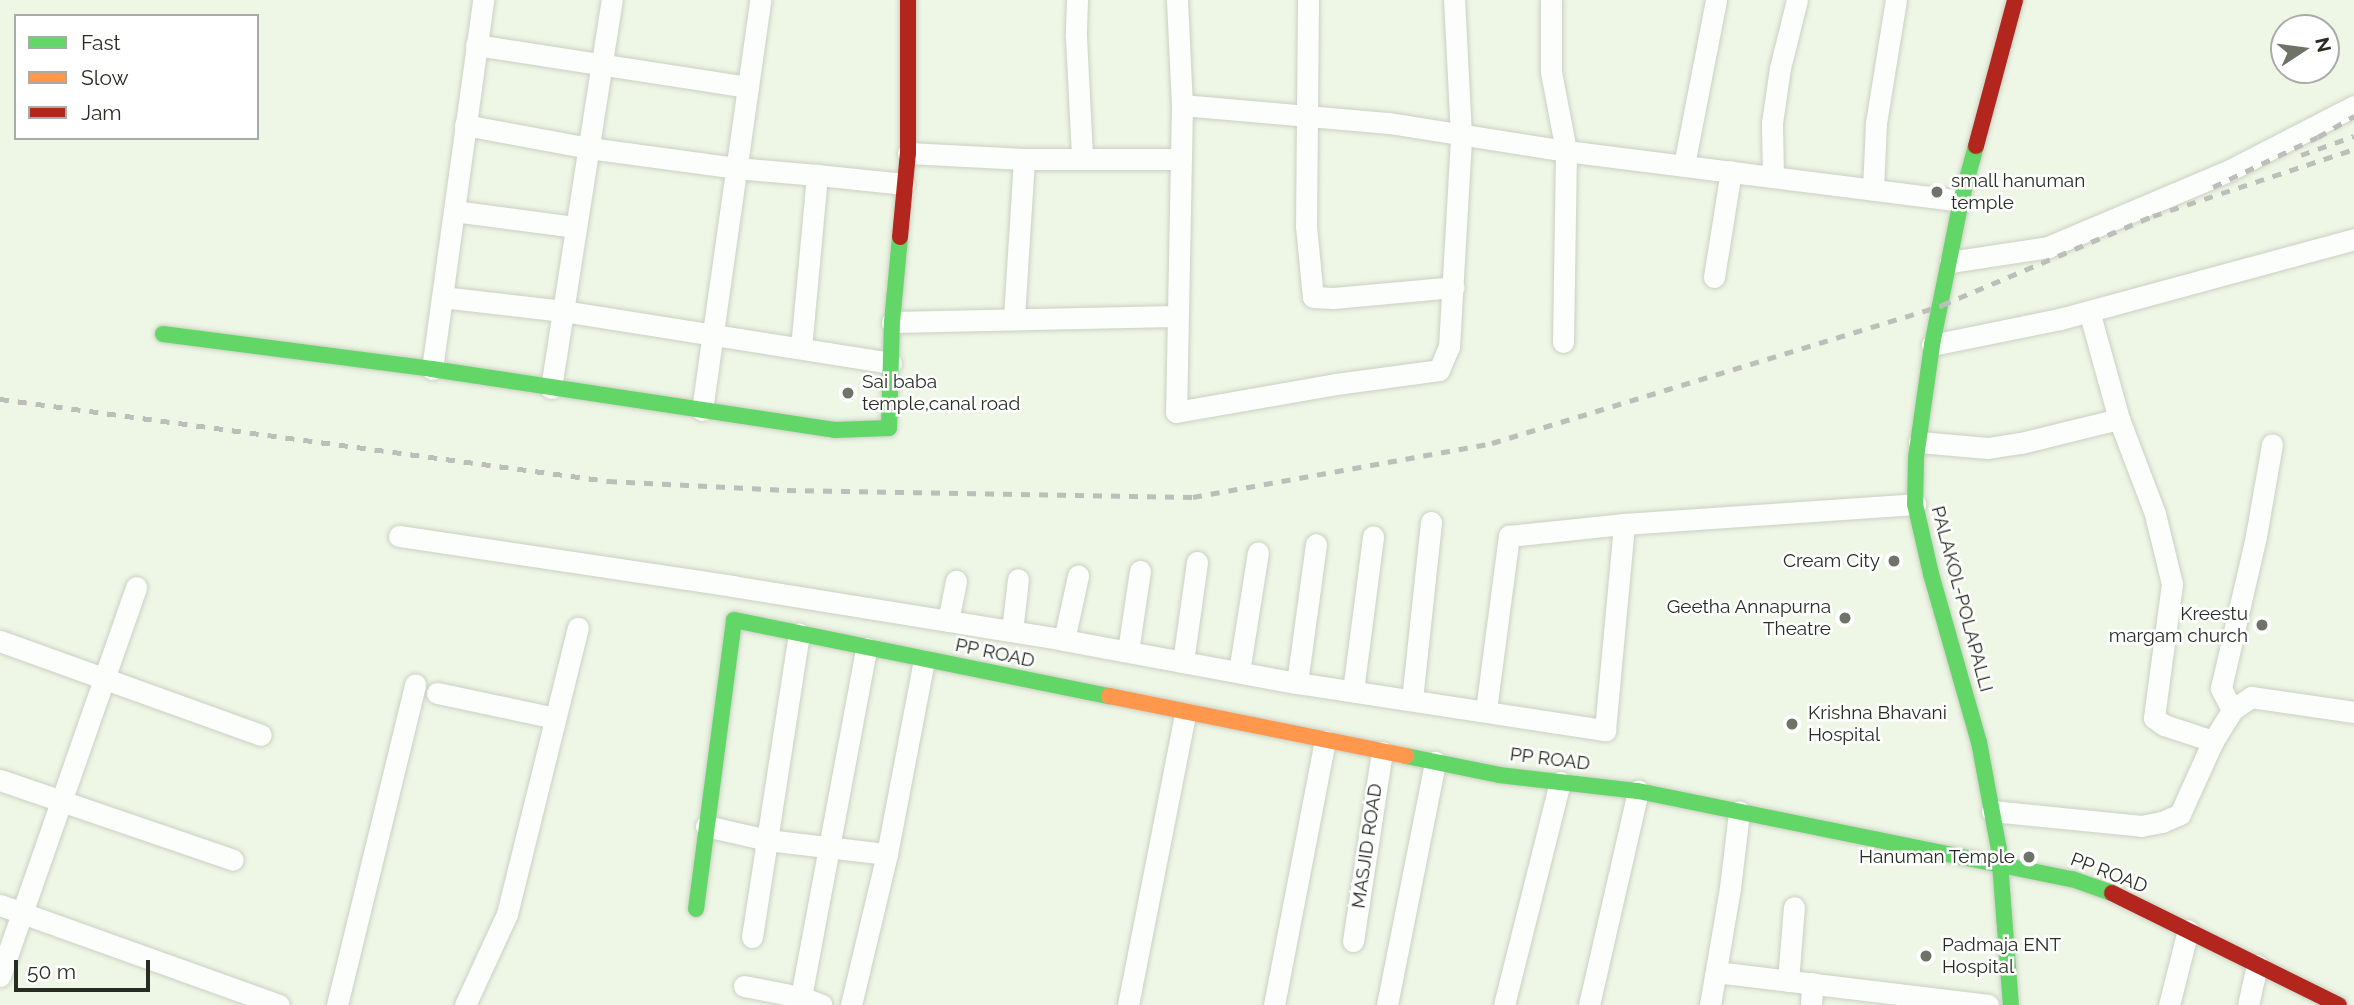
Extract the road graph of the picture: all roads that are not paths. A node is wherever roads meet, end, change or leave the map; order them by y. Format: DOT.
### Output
graph roads {
  1 [pos="483,0"];
  2 [pos="612,0"];
  3 [pos="908,0"];
  4 [pos="1077,0"];
  5 [pos="1177,0"];
  6 [pos="1308,0"];
  7 [pos="1454,0"];
  8 [pos="1551,0"];
  9 [pos="1716,0"];
  10 [pos="1797,0"];
  11 [pos="1896,0"];
  12 [pos="2015,0"];
  13 [pos="756,1"];
  14 [pos="476,45"];
  15 [pos="602,65"];
  16 [pos="748,87"];
  17 [pos="1182,104"];
  18 [pos="2354,106"];
  19 [pos="1309,114"];
  20 [pos="465,125"];
  21 [pos="1461,136"];
  22 [pos="589,148"];
  23 [pos="1566,151"];
  24 [pos="908,153"];
  25 [pos="1082,157"];
  26 [pos="1024,159"];
  27 [pos="1180,159"];
  28 [pos="1684,165"];
  29 [pos="736,168"];
  30 [pos="1731,171"];
  31 [pos="817,174"];
  32 [pos="1773,177"];
  33 [pos="904,184"];
  34 [pos="1873,188"];
  35 [pos="1961,201"];
  36 [pos="454,211"];
  37 [pos="576,227"];
  38 [pos="2354,239"];
  39 [pos="1950,262"];
  40 [pos="1714,277"];
  41 [pos="1453,287"];
  42 [pos="442,297"];
  43 [pos="563,311"];
  44 [pos="2090,311"];
  45 [pos="1176,316"];
  46 [pos="1014,318"];
  47 [pos="892,322"];
  48 [pos="163,334"];
  49 [pos="713,334"];
  50 [pos="1563,342"];
  51 [pos="1932,345"];
  52 [pos="801,348"];
  53 [pos="891,363"];
  54 [pos="432,369"];
  55 [pos="551,388"];
  56 [pos="702,411"];
  57 [pos="2119,419"];
  58 [pos="1919,442"];
  59 [pos="2272,444"];
  60 [pos="1915,505"];
  61 [pos="1431,522"];
  62 [pos="1624,524"];
  63 [pos="399,536"];
  64 [pos="1373,536"];
  65 [pos="1316,544"];
  66 [pos="1258,552"];
  67 [pos="1197,562"];
  68 [pos="1140,571"];
  69 [pos="1078,576"];
  70 [pos="1018,579"];
  71 [pos="956,580"];
  72 [pos="136,587"];
  73 [pos="948,621"];
  74 [pos="578,628"];
  75 [pos="1012,631"];
  76 [pos="799,634"];
  77 [pos="1064,639"];
  78 [pos="0,641"];
  79 [pos="866,648"];
  80 [pos="1128,652"];
  81 [pos="923,660"];
  82 [pos="1182,662"];
  83 [pos="1238,672"];
  84 [pos="104,679"];
  85 [pos="1297,683"];
  86 [pos="415,684"];
  87 [pos="1353,691"];
  88 [pos="437,693"];
  89 [pos="1412,699"];
  90 [pos="1486,710"];
  91 [pos="2232,710"];
  92 [pos="2354,712"];
  93 [pos="1185,713"];
  94 [pos="555,719"];
  95 [pos="261,735"];
  96 [pos="1325,741"];
  97 [pos="2213,741"];
  98 [pos="1381,752"];
  99 [pos="1435,762"];
  100 [pos="0,780"];
  101 [pos="1560,782"];
  102 [pos="1638,791"];
  103 [pos="61,803"];
  104 [pos="1739,811"];
  105 [pos="1992,811"];
  106 [pos="706,826"];
  107 [pos="767,840"];
  108 [pos="829,849"];
  109 [pos="887,854"];
  110 [pos="233,860"];
  111 [pos="2000,865"];
  112 [pos="0,905"];
  113 [pos="1794,907"];
  114 [pos="696,909"];
  115 [pos="23,913"];
  116 [pos="2188,930"];
  117 [pos="752,937"];
  118 [pos="1353,940"];
  119 [pos="2257,965"];
  120 [pos="1716,972"];
  121 [pos="0,975"];
  122 [pos="1788,981"];
  123 [pos="1812,984"];
  124 [pos="744,986"];
  125 [pos="801,997"];
  126 [pos="279,1005"];
  127 [pos="337,1005"];
  128 [pos="465,1005"];
  129 [pos="822,1005"];
  130 [pos="851,1005"];
  131 [pos="1128,1005"];
  132 [pos="1274,1005"];
  133 [pos="1387,1005"];
  134 [pos="1504,1005"];
  135 [pos="1589,1005"];
  136 [pos="1710,1005"];
  137 [pos="1811,1005"];
  138 [pos="1988,1005"];
  139 [pos="2011,1005"];
  140 [pos="2169,1005"];
  141 [pos="2248,1005"];
  142 [pos="2339,1005"];
  1 -- 14 [label="street"];
  2 -- 15 [label="street"];
  3 -- 24 [label="street"];
  4 -- 25 [label="street"];
  5 -- 17 [label="street"];
  6 -- 19 [label="street"];
  7 -- 21 [label="street"];
  8 -- 23 [label="street"];
  9 -- 28 [label="street"];
  10 -- 32 [label="street"];
  11 -- 34 [label="street"];
  12 -- 35 [label="street, PALAKOL-POLAPALLI"];
  13 -- 16 [label="street"];
  14 -- 15 [label="street"];
  14 -- 20 [label="street"];
  15 -- 16 [label="street"];
  15 -- 22 [label="street"];
  16 -- 29 [label="street"];
  17 -- 19 [label="street"];
  17 -- 27 [label="street"];
  18 -- 39 [label="street"];
  19 -- 21 [label="street"];
  19 -- 41 [label="street"];
  20 -- 22 [label="street"];
  20 -- 36 [label="street"];
  21 -- 23 [label="street"];
  21 -- 41 [label="street"];
  22 -- 29 [label="street"];
  22 -- 37 [label="street"];
  23 -- 28 [label="street"];
  23 -- 50 [label="street"];
  24 -- 26 [label="street"];
  24 -- 33 [label="street"];
  25 -- 26 [label="street"];
  25 -- 27 [label="street"];
  26 -- 46 [label="street"];
  27 -- 45 [label="street"];
  28 -- 30 [label="street"];
  29 -- 31 [label="street"];
  29 -- 49 [label="street"];
  30 -- 32 [label="street"];
  30 -- 40 [label="street"];
  31 -- 33 [label="street"];
  31 -- 52 [label="street"];
  32 -- 34 [label="street"];
  33 -- 47 [label="street"];
  34 -- 35 [label="street"];
  35 -- 39 [label="street, PALAKOL-POLAPALLI"];
  36 -- 37 [label="street"];
  36 -- 42 [label="street"];
  37 -- 43 [label="street"];
  38 -- 44 [label="street"];
  39 -- 51 [label="street, PALAKOL-POLAPALLI"];
  41 -- 45 [label="street"];
  42 -- 43 [label="street"];
  42 -- 54 [label="street"];
  43 -- 49 [label="street"];
  43 -- 55 [label="street"];
  44 -- 51 [label="street"];
  44 -- 57 [label="street"];
  45 -- 46 [label="street"];
  46 -- 47 [label="street"];
  47 -- 53 [label="street"];
  48 -- 54 [label="street"];
  49 -- 52 [label="street"];
  49 -- 56 [label="street"];
  51 -- 58 [label="street, PALAKOL-POLAPALLI"];
  52 -- 53 [label="street"];
  53 -- 56 [label="street"];
  54 -- 55 [label="street"];
  55 -- 56 [label="street"];
  57 -- 58 [label="street"];
  57 -- 97 [label="street"];
  58 -- 60 [label="street, PALAKOL-POLAPALLI"];
  59 -- 91 [label="street"];
  60 -- 62 [label="street"];
  60 -- 105 [label="street, PALAKOL-POLAPALLI"];
  61 -- 89 [label="street"];
  62 -- 90 [label="street"];
  62 -- 90 [label="street"];
  63 -- 73 [label="street"];
  64 -- 87 [label="street"];
  65 -- 85 [label="street"];
  66 -- 83 [label="street"];
  67 -- 82 [label="street"];
  68 -- 80 [label="street"];
  69 -- 77 [label="street"];
  70 -- 75 [label="street"];
  71 -- 73 [label="street"];
  72 -- 84 [label="street"];
  73 -- 75 [label="street"];
  74 -- 94 [label="street"];
  75 -- 77 [label="street"];
  76 -- 79 [label="street, PP ROAD"];
  76 -- 106 [label="street, PP ROAD"];
  76 -- 107 [label="street"];
  77 -- 80 [label="street"];
  78 -- 84 [label="street"];
  79 -- 81 [label="street, PP ROAD"];
  79 -- 108 [label="street"];
  80 -- 82 [label="street"];
  81 -- 93 [label="street, PP ROAD"];
  81 -- 109 [label="street"];
  82 -- 83 [label="street"];
  83 -- 85 [label="street"];
  84 -- 95 [label="street"];
  84 -- 103 [label="street"];
  85 -- 87 [label="street"];
  86 -- 127 [label="street"];
  87 -- 89 [label="street"];
  88 -- 94 [label="street"];
  89 -- 90 [label="street"];
  91 -- 92 [label="street"];
  91 -- 97 [label="street"];
  93 -- 96 [label="street, PP ROAD"];
  93 -- 131 [label="street"];
  94 -- 128 [label="street"];
  96 -- 98 [label="street, PP ROAD"];
  96 -- 132 [label="street"];
  97 -- 105 [label="street"];
  98 -- 99 [label="street, PP ROAD"];
  98 -- 118 [label="street, MASJID ROAD"];
  99 -- 101 [label="street, PP ROAD"];
  99 -- 133 [label="street"];
  100 -- 103 [label="street"];
  101 -- 102 [label="street, PP ROAD"];
  101 -- 134 [label="street"];
  102 -- 104 [label="street, PP ROAD"];
  102 -- 135 [label="street"];
  103 -- 110 [label="street"];
  103 -- 115 [label="street"];
  104 -- 111 [label="street, PP ROAD"];
  104 -- 120 [label="street"];
  105 -- 111 [label="street, PALAKOL-POLAPALLI"];
  106 -- 107 [label="street"];
  106 -- 114 [label="street"];
  107 -- 108 [label="street"];
  107 -- 117 [label="street"];
  108 -- 109 [label="street"];
  108 -- 125 [label="street"];
  109 -- 130 [label="street"];
  111 -- 116 [label="street, PP ROAD"];
  111 -- 139 [label="street, PALAKOL-POLAPALLI"];
  112 -- 115 [label="street"];
  113 -- 122 [label="street"];
  115 -- 121 [label="street"];
  115 -- 126 [label="street"];
  116 -- 119 [label="street, PP ROAD"];
  116 -- 140 [label="street"];
  119 -- 141 [label="street"];
  119 -- 142 [label="street, PP ROAD"];
  120 -- 122 [label="street"];
  120 -- 136 [label="street"];
  122 -- 123 [label="street"];
  123 -- 137 [label="street"];
  123 -- 138 [label="street"];
  124 -- 125 [label="street"];
  125 -- 129 [label="street"];
}
